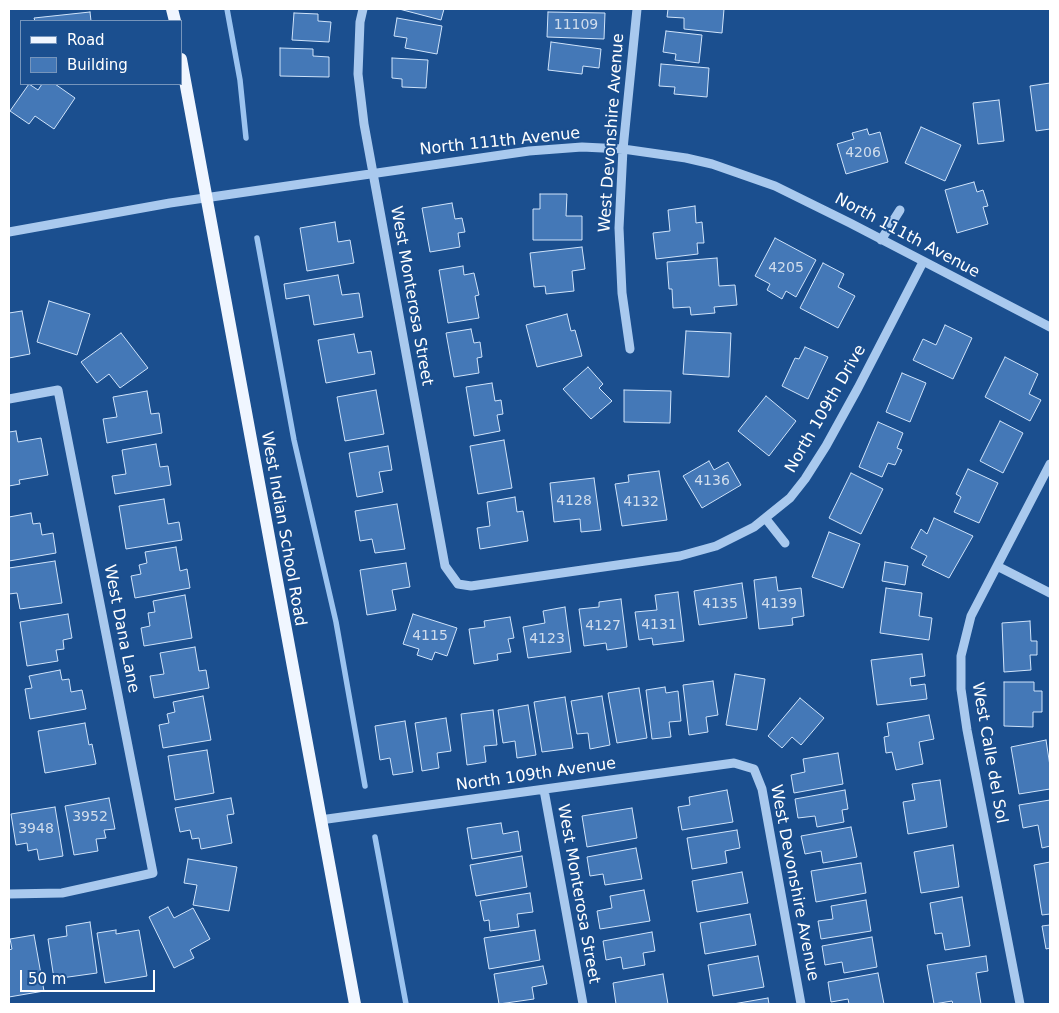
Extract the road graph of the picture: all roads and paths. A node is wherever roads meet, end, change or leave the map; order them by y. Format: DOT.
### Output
graph roads {
  1 [pos="363,9"];
  2 [pos="637,9"];
  3 [pos="182,65"];
  4 [pos="623,149"];
  5 [pos="373,173"];
  6 [pos="206,198"];
  7 [pos="900,210"];
  8 [pos="9,232"];
  9 [pos="882,240"];
  10 [pos="923,262"];
  11 [pos="1050,327"];
  12 [pos="630,349"];
  13 [pos="9,399"];
  14 [pos="1050,464"];
  15 [pos="766,519"];
  16 [pos="785,543"];
  17 [pos="997,566"];
  18 [pos="458,584"];
  19 [pos="1050,593"];
  20 [pos="754,769"];
  21 [pos="544,790"];
  22 [pos="320,820"];
  23 [pos="9,894"];
  24 [pos="354,1004"];
  25 [pos="583,1004"];
  26 [pos="801,1004"];
  27 [pos="1020,1004"];
  1 -- 5 [label="street, West Monterosa Street"];
  2 -- 4 [label="street, West Devonshire Avenue"];
  3 -- 6 [label="main road, West Indian School Road"];
  4 -- 5 [label="street, North 111th Avenue"];
  4 -- 9 [label="street, North 111th Avenue"];
  4 -- 12 [label="street, West Devonshire Avenue"];
  5 -- 6 [label="street, North 111th Avenue"];
  5 -- 18 [label="street, West Monterosa Street"];
  6 -- 8 [label="street, North 111th Avenue"];
  6 -- 22 [label="main road, West Indian School Road"];
  7 -- 9 [label="street"];
  9 -- 10 [label="street, North 111th Avenue"];
  10 -- 11 [label="street, North 111th Avenue"];
  10 -- 15 [label="street, North 109th Drive"];
  13 -- 23 [label="street, West Dana Lane"];
  14 -- 17 [label="street, West Calle del Sol"];
  15 -- 16 [label="street"];
  15 -- 18 [label="street, North 109th Drive"];
  17 -- 19 [label="street"];
  17 -- 27 [label="street, West Calle del Sol"];
  20 -- 21 [label="street, North 109th Avenue"];
  20 -- 26 [label="street, West Devonshire Avenue"];
  21 -- 22 [label="street, North 109th Avenue"];
  21 -- 25 [label="street, West Monterosa Street"];
  22 -- 24 [label="main road, West Indian School Road"];
}
